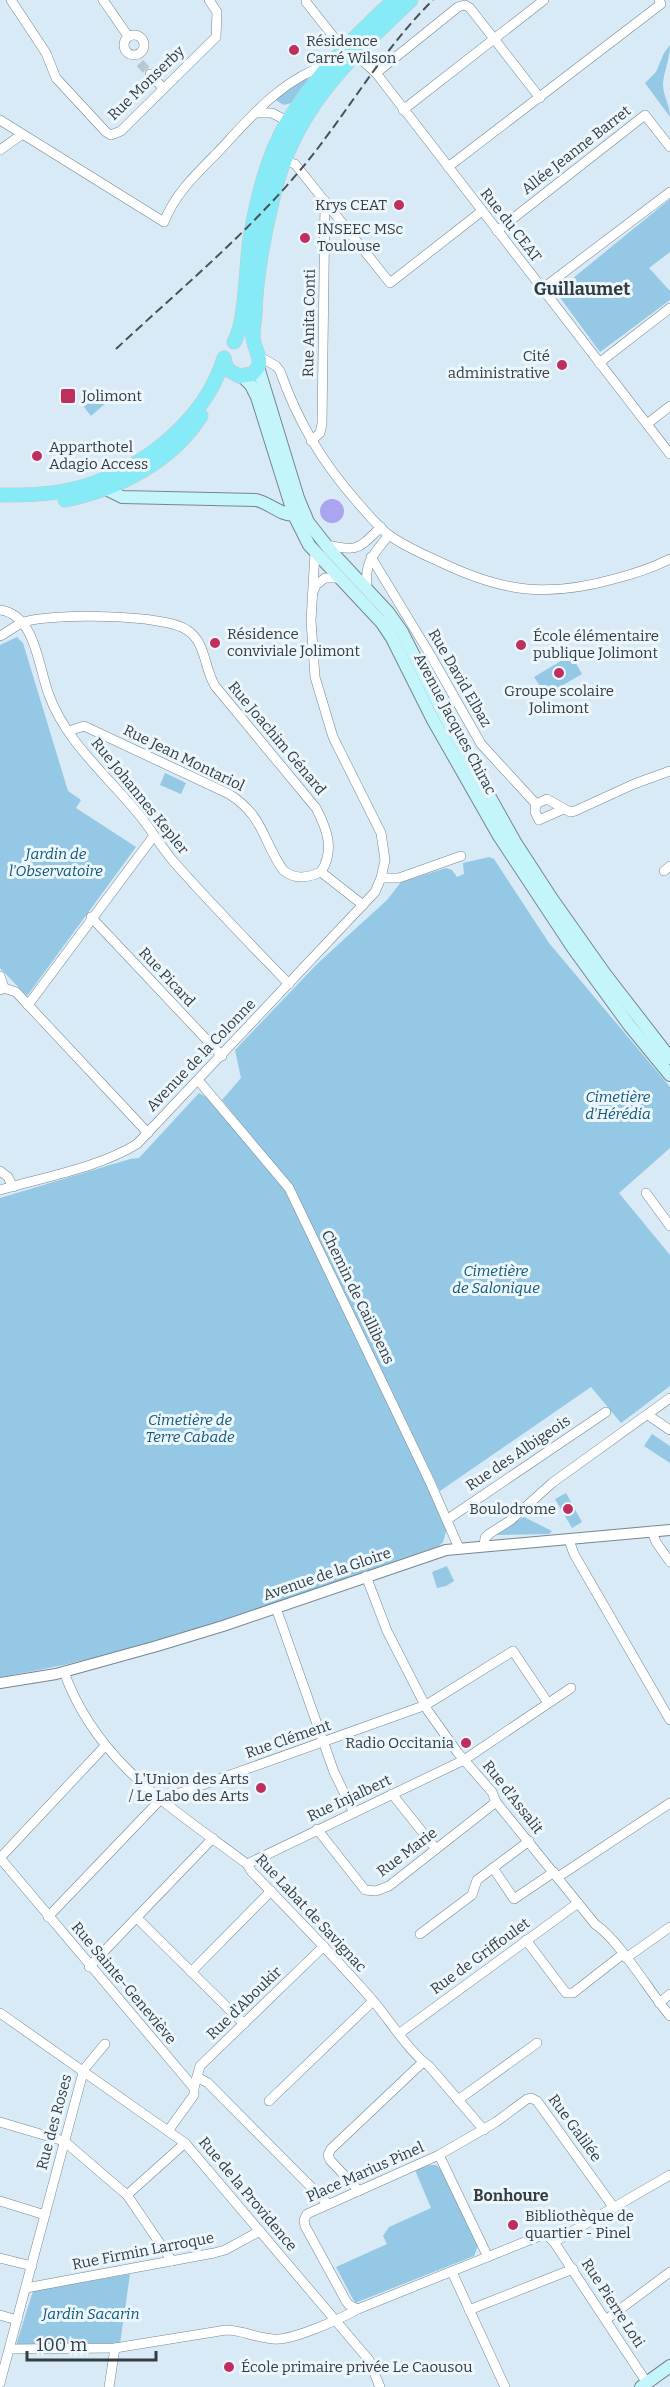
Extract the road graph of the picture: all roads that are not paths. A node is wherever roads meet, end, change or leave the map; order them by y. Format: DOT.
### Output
graph roads {
  1 [pos="11,0"];
  2 [pos="103,0"];
  3 [pos="209,0"];
  4 [pos="394,0"];
  5 [pos="411,0"];
  6 [pos="544,0"];
  7 [pos="306,2"];
  8 [pos="660,2"];
  9 [pos="128,36"];
  10 [pos="493,39"];
  11 [pos="349,50"];
  12 [pos="331,64"];
  13 [pos="376,73"];
  14 [pos="150,74"];
  15 [pos="163,88"];
  16 [pos="540,98"];
  17 [pos="403,110"];
  18 [pos="256,113"];
  19 [pos="0,120"];
  20 [pos="293,124"];
  21 [pos="21,135"];
  22 [pos="670,147"];
  23 [pos="0,150"];
  24 [pos="283,160"];
  25 [pos="448,167"];
  26 [pos="670,192"];
  27 [pos="326,201"];
  28 [pos="482,212"];
  29 [pos="496,231"];
  30 [pos="542,290"];
  31 [pos="670,308"];
  32 [pos="234,342"];
  33 [pos="258,357"];
  34 [pos="224,359"];
  35 [pos="599,363"];
  36 [pos="239,376"];
  37 [pos="670,406"];
  38 [pos="647,424"];
  39 [pos="311,441"];
  40 [pos="670,454"];
  41 [pos="106,489"];
  42 [pos="0,495"];
  43 [pos="0,504"];
  44 [pos="294,515"];
  45 [pos="381,526"];
  46 [pos="389,535"];
  47 [pos="320,548"];
  48 [pos="371,557"];
  49 [pos="670,559"];
  50 [pos="340,578"];
  51 [pos="367,589"];
  52 [pos="311,597"];
  53 [pos="0,610"];
  54 [pos="24,622"];
  55 [pos="0,636"];
  56 [pos="69,731"];
  57 [pos="670,771"];
  58 [pos="536,804"];
  59 [pos="564,809"];
  60 [pos="153,837"];
  61 [pos="461,856"];
  62 [pos="321,872"];
  63 [pos="381,878"];
  64 [pos="363,905"];
  65 [pos="91,917"];
  66 [pos="0,976"];
  67 [pos="289,984"];
  68 [pos="2,989"];
  69 [pos="27,1005"];
  70 [pos="222,1056"];
  71 [pos="670,1058"];
  72 [pos="670,1076"];
  73 [pos="198,1080"];
  74 [pos="148,1133"];
  75 [pos="0,1171"];
  76 [pos="13,1187"];
  77 [pos="0,1190"];
  78 [pos="646,1193"];
  79 [pos="670,1226"];
  80 [pos="670,1398"];
  81 [pos="606,1412"];
  82 [pos="648,1415"];
  83 [pos="670,1430"];
  84 [pos="448,1518"];
  85 [pos="670,1530"];
  86 [pos="652,1531"];
  87 [pos="569,1540"];
  88 [pos="484,1546"];
  89 [pos="459,1548"];
  90 [pos="670,1562"];
  91 [pos="366,1576"];
  92 [pos="276,1608"];
  93 [pos="64,1672"];
  94 [pos="0,1683"];
  95 [pos="572,1688"];
  96 [pos="548,1703"];
  97 [pos="426,1705"];
  98 [pos="670,1720"];
  99 [pos="323,1742"];
  100 [pos="105,1746"];
  101 [pos="464,1760"];
  102 [pos="392,1794"];
  103 [pos="160,1800"];
  104 [pos="496,1802"];
  105 [pos="670,1803"];
  106 [pos="354,1813"];
  107 [pos="317,1829"];
  108 [pos="213,1838"];
  109 [pos="529,1841"];
  110 [pos="436,1849"];
  111 [pos="0,1858"];
  112 [pos="247,1864"];
  113 [pos="493,1868"];
  114 [pos="556,1875"];
  115 [pos="271,1891"];
  116 [pos="578,1903"];
  117 [pos="48,1917"];
  118 [pos="137,1918"];
  119 [pos="670,1927"];
  120 [pos="420,1934"];
  121 [pos="526,1940"];
  122 [pos="324,1946"];
  123 [pos="625,1956"];
  124 [pos="89,1967"];
  125 [pos="191,1972"];
  126 [pos="670,1994"];
  127 [pos="373,2001"];
  128 [pos="659,2003"];
  129 [pos="0,2013"];
  130 [pos="670,2016"];
  131 [pos="244,2024"];
  132 [pos="400,2033"];
  133 [pos="537,2043"];
  134 [pos="105,2044"];
  135 [pos="423,2062"];
  136 [pos="83,2072"];
  137 [pos="197,2078"];
  138 [pos="194,2088"];
  139 [pos="458,2100"];
  140 [pos="269,2101"];
  141 [pos="0,2122"];
  142 [pos="484,2130"];
  143 [pos="168,2131"];
  144 [pos="64,2141"];
  145 [pos="185,2143"];
  146 [pos="439,2155"];
  147 [pos="668,2179"];
  148 [pos="359,2191"];
  149 [pos="127,2195"];
  150 [pos="0,2201"];
  151 [pos="328,2204"];
  152 [pos="614,2208"];
  153 [pos="45,2215"];
  154 [pos="260,2231"];
  155 [pos="554,2242"];
  156 [pos="488,2257"];
  157 [pos="0,2258"];
  158 [pos="172,2261"];
  159 [pos="32,2266"];
  160 [pos="573,2269"];
  161 [pos="452,2272"];
  162 [pos="670,2272"];
  163 [pos="26,2288"];
  164 [pos="358,2309"];
  165 [pos="469,2310"];
  166 [pos="0,2315"];
  167 [pos="607,2319"];
  168 [pos="17,2320"];
  169 [pos="335,2321"];
  170 [pos="115,2348"];
  171 [pos="10,2349"];
  172 [pos="670,2366"];
  173 [pos="0,2383"];
  174 [pos="644,2385"];
  175 [pos="109,2387"];
  176 [pos="380,2387"];
  177 [pos="505,2387"];
  1 -- 15 [label="street, Rue Monserby"];
  2 -- 9 [label="street"];
  3 -- 15 [label="street, Rue Monserby"];
  4 -- 11 [label="main road"];
  5 -- 11 [label="main road"];
  6 -- 10 [label="street"];
  7 -- 11 [label="street, Rue du CEAT"];
  8 -- 16 [label="street"];
  9 -- 9 [label="street"];
  10 -- 13 [label="street"];
  10 -- 16 [label="street"];
  10 -- 17 [label="street"];
  11 -- 12 [label="main road"];
  11 -- 13 [label="street, Rue du CEAT"];
  11 -- 20 [label="main road"];
  12 -- 18 [label="street"];
  12 -- 20 [label="main road"];
  13 -- 17 [label="street, Rue du CEAT"];
  14 -- 15 [label="street"];
  16 -- 25 [label="street"];
  17 -- 25 [label="street, Rue du CEAT"];
  18 -- 20 [label="street"];
  18 -- 21 [label="street"];
  19 -- 21 [label="street"];
  20 -- 24 [label="main road"];
  20 -- 32 [label="main road"];
  21 -- 23 [label="street"];
  22 -- 29 [label="street, Allée Jeanne Barret"];
  24 -- 27 [label="street"];
  24 -- 33 [label="main road"];
  25 -- 28 [label="street, Rue du CEAT"];
  26 -- 30 [label="street"];
  27 -- 28 [label="street"];
  27 -- 39 [label="street, Rue Anita Conti"];
  28 -- 29 [label="street, Rue du CEAT"];
  29 -- 30 [label="street, Rue du CEAT"];
  30 -- 35 [label="street, Rue du CEAT"];
  31 -- 35 [label="street"];
  32 -- 33 [label="main road"];
  32 -- 34 [label="main road"];
  33 -- 36 [label="main road"];
  33 -- 39 [label="street"];
  33 -- 47 [label="main road, Avenue Jacques Chirac"];
  34 -- 36 [label="main road"];
  34 -- 42 [label="main road"];
  35 -- 38 [label="street, Rue du CEAT"];
  36 -- 41 [label="main road"];
  36 -- 44 [label="main road, Avenue Jacques Chirac"];
  37 -- 38 [label="street"];
  38 -- 40 [label="street, Rue du CEAT"];
  39 -- 45 [label="street"];
  41 -- 43 [label="main road"];
  41 -- 44 [label="main road"];
  44 -- 47 [label="main road, Avenue Jacques Chirac"];
  45 -- 46 [label="street"];
  45 -- 47 [label="street"];
  46 -- 48 [label="street"];
  46 -- 49 [label="street"];
  47 -- 50 [label="main road, Avenue Jacques Chirac"];
  47 -- 51 [label="main road, Avenue Jacques Chirac"];
  47 -- 52 [label="street"];
  48 -- 51 [label="street"];
  48 -- 58 [label="street, Rue David Elbaz"];
  50 -- 52 [label="street"];
  50 -- 72 [label="main road, Avenue Jacques Chirac"];
  51 -- 71 [label="main road, Avenue Jacques Chirac"];
  52 -- 63 [label="street"];
  53 -- 54 [label="street"];
  54 -- 55 [label="street"];
  54 -- 56 [label="street, Rue Johannes Kepler"];
  54 -- 62 [label="street, Rue Joachim Génard"];
  56 -- 60 [label="street, Rue Johannes Kepler"];
  56 -- 62 [label="street, Rue Jean Montariol"];
  57 -- 59 [label="street"];
  58 -- 59 [label="street"];
  58 -- 59 [label="street, Rue David Elbaz"];
  60 -- 65 [label="street"];
  60 -- 67 [label="street, Rue Johannes Kepler"];
  61 -- 63 [label="street"];
  62 -- 64 [label="street"];
  63 -- 64 [label="street, Avenue de la Colonne"];
  64 -- 67 [label="street, Avenue de la Colonne"];
  65 -- 69 [label="street"];
  65 -- 70 [label="street, Rue Picard"];
  66 -- 68 [label="street"];
  67 -- 70 [label="street, Avenue de la Colonne"];
  68 -- 69 [label="street"];
  69 -- 74 [label="street"];
  70 -- 73 [label="street, Avenue de la Colonne"];
  73 -- 74 [label="street, Avenue de la Colonne"];
  73 -- 84 [label="street, Chemin de Caillibens"];
  74 -- 76 [label="street, Avenue de la Colonne"];
  75 -- 76 [label="street"];
  76 -- 77 [label="street, Avenue de la Colonne"];
  78 -- 79 [label="street"];
  80 -- 82 [label="street"];
  81 -- 84 [label="street, Rue des Albigeois"];
  82 -- 83 [label="street"];
  82 -- 88 [label="street"];
  84 -- 89 [label="street, Chemin de Caillibens"];
  85 -- 86 [label="street, Avenue de la Gloire"];
  86 -- 87 [label="street, Avenue de la Gloire"];
  86 -- 90 [label="street"];
  87 -- 88 [label="street, Avenue de la Gloire"];
  87 -- 98 [label="street"];
  88 -- 89 [label="street, Avenue de la Gloire"];
  89 -- 91 [label="street, Avenue de la Gloire"];
  91 -- 92 [label="street, Avenue de la Gloire"];
  91 -- 97 [label="street, Rue d'Assalit"];
  92 -- 93 [label="street, Avenue de la Gloire"];
  92 -- 99 [label="street"];
  93 -- 94 [label="street, Avenue de la Gloire"];
  93 -- 100 [label="street, Rue Labat de Savignac"];
  95 -- 96 [label="street, Rue Injalbert"];
  96 -- 97 [label="street, Rue Clément"];
  96 -- 101 [label="street, Rue Injalbert"];
  97 -- 99 [label="street, Rue Clément"];
  97 -- 101 [label="street, Rue d'Assalit"];
  99 -- 103 [label="street, Rue Clément"];
  99 -- 106 [label="street"];
  100 -- 103 [label="street, Rue Labat de Savignac"];
  100 -- 111 [label="street"];
  101 -- 102 [label="street, Rue Injalbert"];
  101 -- 104 [label="street, Rue d'Assalit"];
  102 -- 106 [label="street, Rue Injalbert"];
  102 -- 110 [label="street"];
  103 -- 108 [label="street, Rue Labat de Savignac"];
  103 -- 117 [label="street"];
  104 -- 109 [label="street, Rue d'Assalit"];
  104 -- 110 [label="street, Rue Marie"];
  105 -- 114 [label="street"];
  106 -- 107 [label="street, Rue Injalbert"];
  107 -- 110 [label="street, Rue Marie"];
  107 -- 112 [label="street, Rue Injalbert"];
  108 -- 112 [label="street, Rue Labat de Savignac"];
  108 -- 118 [label="street"];
  109 -- 113 [label="street"];
  109 -- 114 [label="street, Rue d'Assalit"];
  111 -- 117 [label="street, Rue Sainte-Geneviève"];
  112 -- 115 [label="street, Rue Labat de Savignac"];
  113 -- 114 [label="street"];
  113 -- 120 [label="street"];
  114 -- 116 [label="street, Rue d'Assalit"];
  115 -- 122 [label="street, Rue Labat de Savignac"];
  115 -- 125 [label="street"];
  116 -- 121 [label="street, Rue de Griffoulet"];
  116 -- 123 [label="street, Rue d'Assalit"];
  117 -- 124 [label="street, Rue Sainte-Geneviève"];
  118 -- 124 [label="street"];
  118 -- 125 [label="street"];
  119 -- 123 [label="street"];
  121 -- 123 [label="street"];
  121 -- 132 [label="street, Rue de Griffoulet"];
  122 -- 127 [label="street, Rue Labat de Savignac"];
  122 -- 131 [label="street, Rue d'Aboukir"];
  123 -- 128 [label="street, Rue d'Assalit"];
  124 -- 138 [label="street, Rue Sainte-Geneviève"];
  125 -- 131 [label="street"];
  126 -- 128 [label="street"];
  127 -- 132 [label="street, Rue Labat de Savignac"];
  127 -- 140 [label="street"];
  128 -- 130 [label="street, Rue d'Assalit"];
  129 -- 136 [label="street, Rue de la Providence"];
  131 -- 137 [label="street, Rue d'Aboukir"];
  132 -- 135 [label="street, Rue Labat de Savignac"];
  133 -- 139 [label="street"];
  134 -- 136 [label="street, Rue des Roses"];
  135 -- 139 [label="street, Rue Labat de Savignac"];
  135 -- 148 [label="street"];
  136 -- 143 [label="street, Rue de la Providence"];
  136 -- 144 [label="street, Rue des Roses"];
  137 -- 138 [label="street, Rue d'Aboukir"];
  137 -- 151 [label="street"];
  138 -- 143 [label="street"];
  139 -- 142 [label="street, Rue Labat de Savignac"];
  141 -- 144 [label="street"];
  142 -- 146 [label="street, Rue Galilée"];
  142 -- 152 [label="street, Rue Galilée"];
  143 -- 145 [label="street, Rue de la Providence"];
  144 -- 149 [label="street"];
  144 -- 153 [label="street, Rue des Roses"];
  145 -- 149 [label="street"];
  145 -- 154 [label="street, Rue de la Providence"];
  146 -- 148 [label="street, Place Marius Pinel"];
  146 -- 156 [label="street, Place Marius Pinel"];
  147 -- 152 [label="street"];
  148 -- 151 [label="street, Place Marius Pinel"];
  149 -- 158 [label="street"];
  150 -- 153 [label="street"];
  151 -- 164 [label="street, Place Marius Pinel"];
  152 -- 155 [label="street"];
  153 -- 159 [label="street, Rue des Roses"];
  154 -- 158 [label="street, Rue Firmin Larroque"];
  154 -- 169 [label="street, Rue de la Providence"];
  155 -- 156 [label="street"];
  155 -- 160 [label="street, Rue Pierre Loti"];
  156 -- 161 [label="street"];
  157 -- 159 [label="street"];
  158 -- 163 [label="street, Rue Firmin Larroque"];
  159 -- 163 [label="street, Rue des Roses"];
  160 -- 165 [label="street"];
  160 -- 167 [label="street, Rue Pierre Loti"];
  161 -- 164 [label="street"];
  161 -- 165 [label="street"];
  162 -- 167 [label="street"];
  163 -- 168 [label="street, Rue des Roses"];
  164 -- 169 [label="street"];
  165 -- 177 [label="street"];
  166 -- 168 [label="street"];
  167 -- 174 [label="street, Rue Pierre Loti"];
  168 -- 171 [label="street, Rue des Roses"];
  169 -- 170 [label="street"];
  169 -- 176 [label="street, Rue de la Providence"];
  170 -- 171 [label="street"];
  170 -- 175 [label="street"];
  171 -- 173 [label="street, Rue des Roses"];
  172 -- 174 [label="main road"];
}
